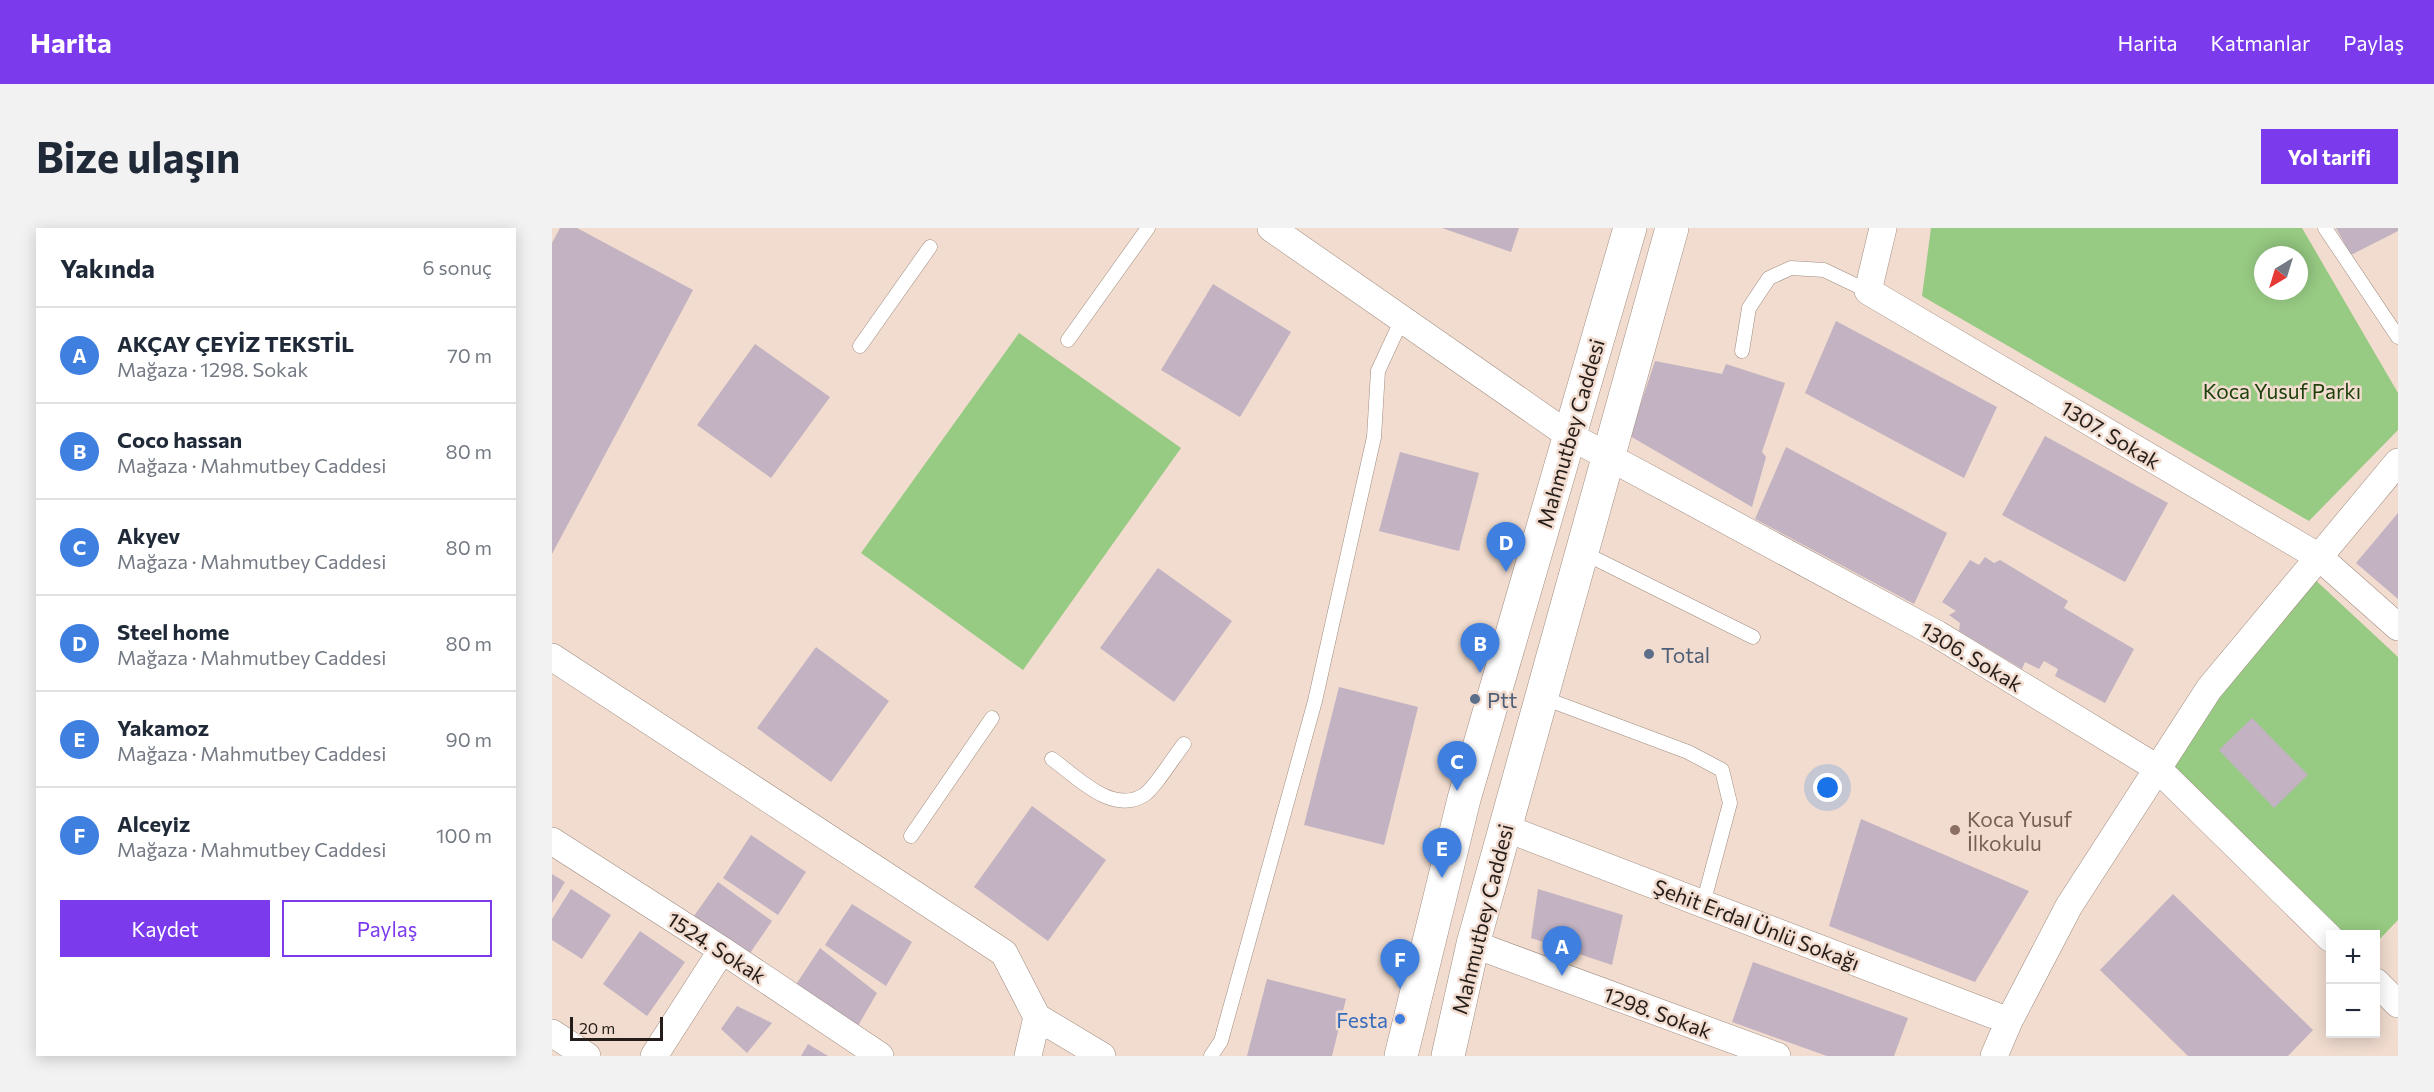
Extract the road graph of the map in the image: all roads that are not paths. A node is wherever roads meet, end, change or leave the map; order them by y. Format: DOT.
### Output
graph roads {
  1 [pos="1148,228"];
  2 [pos="1271,228"];
  3 [pos="1630,228"];
  4 [pos="1672,228"];
  5 [pos="1882,228"];
  6 [pos="2325,228"];
  7 [pos="930,247"];
  8 [pos="1868,291"];
  9 [pos="1402,319"];
  10 [pos="2398,337"];
  11 [pos="1068,340"];
  12 [pos="860,346"];
  13 [pos="1742,351"];
  14 [pos="1570,436"];
  15 [pos="1609,455"];
  16 [pos="2397,465"];
  17 [pos="1582,552"];
  18 [pos="2319,557"];
  19 [pos="2398,627"];
  20 [pos="1753,637"];
  21 [pos="552,657"];
  22 [pos="1541,697"];
  23 [pos="992,718"];
  24 [pos="1184,744"];
  25 [pos="1052,759"];
  26 [pos="2157,768"];
  27 [pos="1505,828"];
  28 [pos="911,836"];
  29 [pos="552,841"];
  30 [pos="1703,904"];
  31 [pos="2326,933"];
  32 [pos="1473,944"];
  33 [pos="722,950"];
  34 [pos="2378,984"];
  35 [pos="2398,1004"];
  36 [pos="1037,1017"];
  37 [pos="2009,1021"];
  38 [pos="552,1033"];
  39 [pos="587,1056"];
  40 [pos="654,1056"];
  41 [pos="880,1056"];
  42 [pos="1028,1056"];
  43 [pos="1102,1056"];
  44 [pos="1211,1056"];
  45 [pos="1401,1056"];
  46 [pos="1448,1056"];
  47 [pos="1777,1056"];
  48 [pos="1994,1056"];
  1 -- 11 [label="lane"];
  2 -- 9 [label="street, 1306. Sokak"];
  3 -- 14 [label="main road, Mahmutbey Caddesi"];
  4 -- 15 [label="main road, Mahmutbey Caddesi"];
  5 -- 8 [label="street"];
  6 -- 10 [label="lane"];
  7 -- 12 [label="lane"];
  8 -- 13 [label="lane"];
  8 -- 18 [label="street, 1307. Sokak"];
  9 -- 14 [label="street, 1306. Sokak"];
  9 -- 44 [label="lane"];
  14 -- 15 [label="street, 1306. Sokak"];
  14 -- 45 [label="main road, Mahmutbey Caddesi"];
  15 -- 17 [label="main road, Mahmutbey Caddesi"];
  15 -- 26 [label="street, 1306. Sokak"];
  16 -- 18 [label="street"];
  17 -- 20 [label="lane"];
  17 -- 22 [label="main road, Mahmutbey Caddesi"];
  18 -- 19 [label="street, 1307. Sokak"];
  18 -- 26 [label="street"];
  21 -- 36 [label="street"];
  22 -- 27 [label="main road, Mahmutbey Caddesi"];
  22 -- 30 [label="lane"];
  23 -- 28 [label="lane"];
  24 -- 25 [label="lane"];
  26 -- 31 [label="street, 1306. Sokak"];
  26 -- 37 [label="street"];
  27 -- 30 [label="street, Şehit Erdal Ünlü Sokağı"];
  27 -- 32 [label="main road, Mahmutbey Caddesi"];
  29 -- 33 [label="street, 1524. Sokak"];
  30 -- 37 [label="street, Şehit Erdal Ünlü Sokağı"];
  32 -- 46 [label="main road, Mahmutbey Caddesi"];
  32 -- 47 [label="street, 1298. Sokak"];
  33 -- 40 [label="street"];
  33 -- 41 [label="street, 1524. Sokak"];
  34 -- 35 [label="street"];
  36 -- 42 [label="street"];
  36 -- 43 [label="street"];
  37 -- 48 [label="street"];
  38 -- 39 [label="street"];
}
